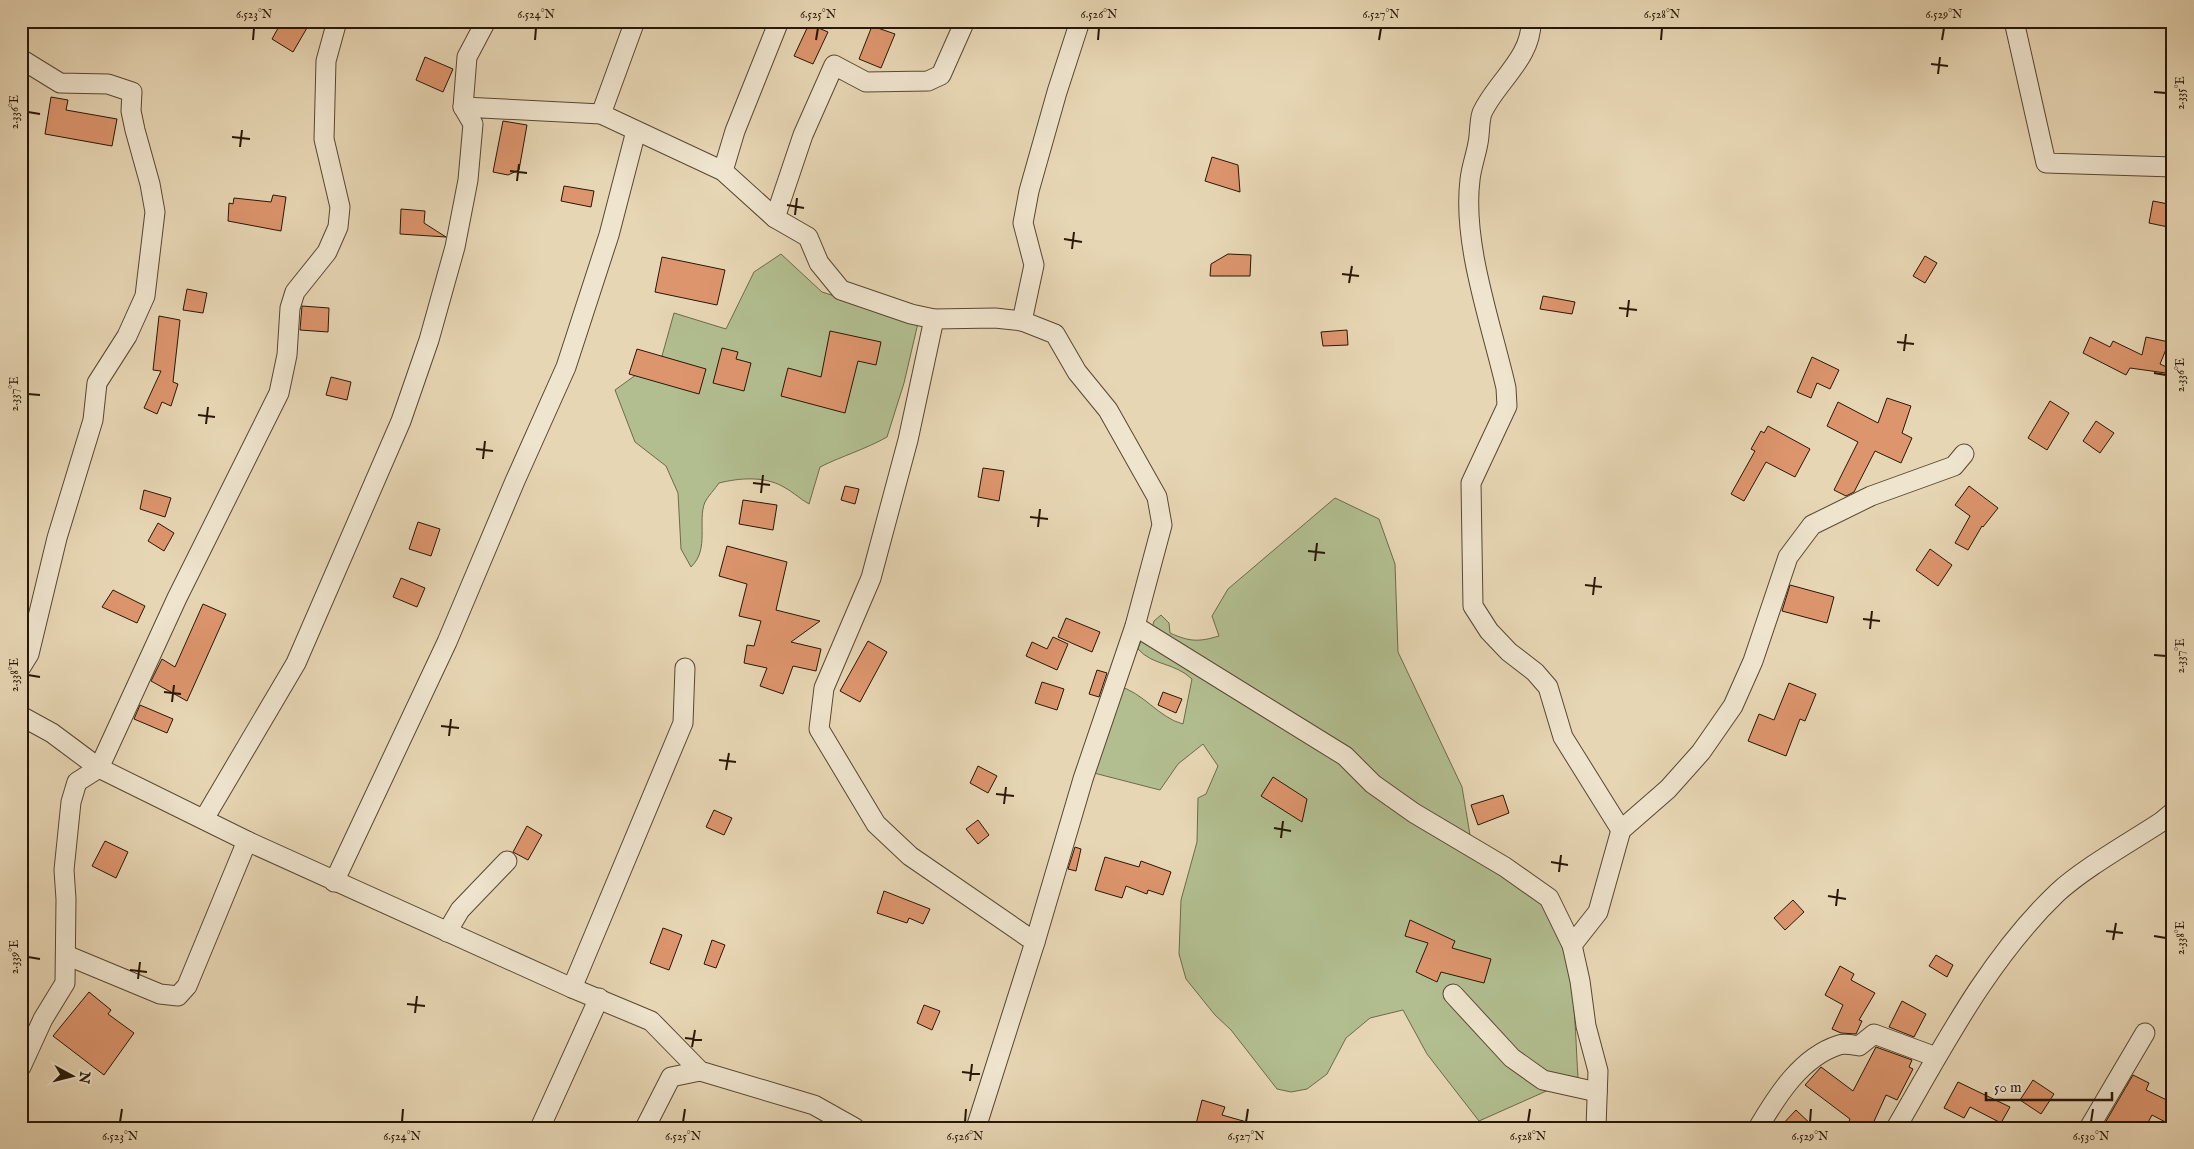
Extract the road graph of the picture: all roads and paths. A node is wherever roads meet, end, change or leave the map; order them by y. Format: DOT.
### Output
graph roads {
  1 [pos="337,21"];
  2 [pos="486,21"];
  3 [pos="635,21"];
  4 [pos="779,21"];
  5 [pos="965,21"];
  6 [pos="1080,21"];
  7 [pos="1531,21"];
  8 [pos="2014,21"];
  9 [pos="21,59"];
  10 [pos="463,107"];
  11 [pos="601,114"];
  12 [pos="636,131"];
  13 [pos="2173,167"];
  14 [pos="722,171"];
  15 [pos="774,218"];
  16 [pos="934,319"];
  17 [pos="1022,321"];
  18 [pos="1964,454"];
  19 [pos="1135,626"];
  20 [pos="21,667"];
  21 [pos="685,668"];
  22 [pos="21,716"];
  23 [pos="99,768"];
  24 [pos="2173,812"];
  25 [pos="204,819"];
  26 [pos="1621,830"];
  27 [pos="248,841"];
  28 [pos="507,861"];
  29 [pos="334,882"];
  30 [pos="447,932"];
  31 [pos="1035,942"];
  32 [pos="1572,945"];
  33 [pos="66,955"];
  34 [pos="572,988"];
  35 [pos="1453,994"];
  36 [pos="599,998"];
  37 [pos="2145,1033"];
  38 [pos="1936,1057"];
  39 [pos="21,1067"];
  40 [pos="700,1071"];
  41 [pos="1597,1092"];
  42 [pos="540,1128"];
  43 [pos="645,1128"];
  44 [pos="855,1128"];
  45 [pos="976,1128"];
  46 [pos="1596,1128"];
  47 [pos="1758,1128"];
  48 [pos="1896,1128"];
  49 [pos="2089,1128"];
  1 -- 23 [label="street"];
  2 -- 10 [label="street"];
  3 -- 11 [label="street"];
  4 -- 14 [label="street"];
  5 -- 15 [label="street"];
  6 -- 17 [label="street"];
  7 -- 26 [label="street"];
  8 -- 13 [label="street"];
  9 -- 20 [label="street"];
  10 -- 11 [label="street"];
  10 -- 25 [label="street"];
  11 -- 12 [label="street"];
  12 -- 14 [label="street"];
  12 -- 29 [label="street"];
  14 -- 15 [label="street"];
  15 -- 16 [label="street"];
  16 -- 17 [label="street"];
  16 -- 31 [label="street"];
  17 -- 19 [label="street"];
  18 -- 26 [label="street"];
  19 -- 31 [label="street"];
  19 -- 32 [label="street"];
  21 -- 34 [label="street"];
  22 -- 23 [label="street"];
  23 -- 25 [label="street"];
  23 -- 33 [label="street"];
  24 -- 38 [label="street"];
  25 -- 27 [label="street"];
  26 -- 32 [label="street"];
  27 -- 29 [label="street"];
  27 -- 33 [label="street"];
  28 -- 30 [label="street"];
  29 -- 30 [label="street"];
  30 -- 34 [label="street"];
  31 -- 45 [label="street"];
  32 -- 41 [label="street"];
  33 -- 39 [label="street"];
  34 -- 36 [label="street"];
  35 -- 41 [label="street"];
  36 -- 40 [label="street"];
  36 -- 42 [label="street"];
  37 -- 49 [label="street"];
  38 -- 47 [label="street"];
  38 -- 48 [label="street"];
  40 -- 43 [label="street"];
  40 -- 44 [label="street"];
  41 -- 46 [label="street"];
}
